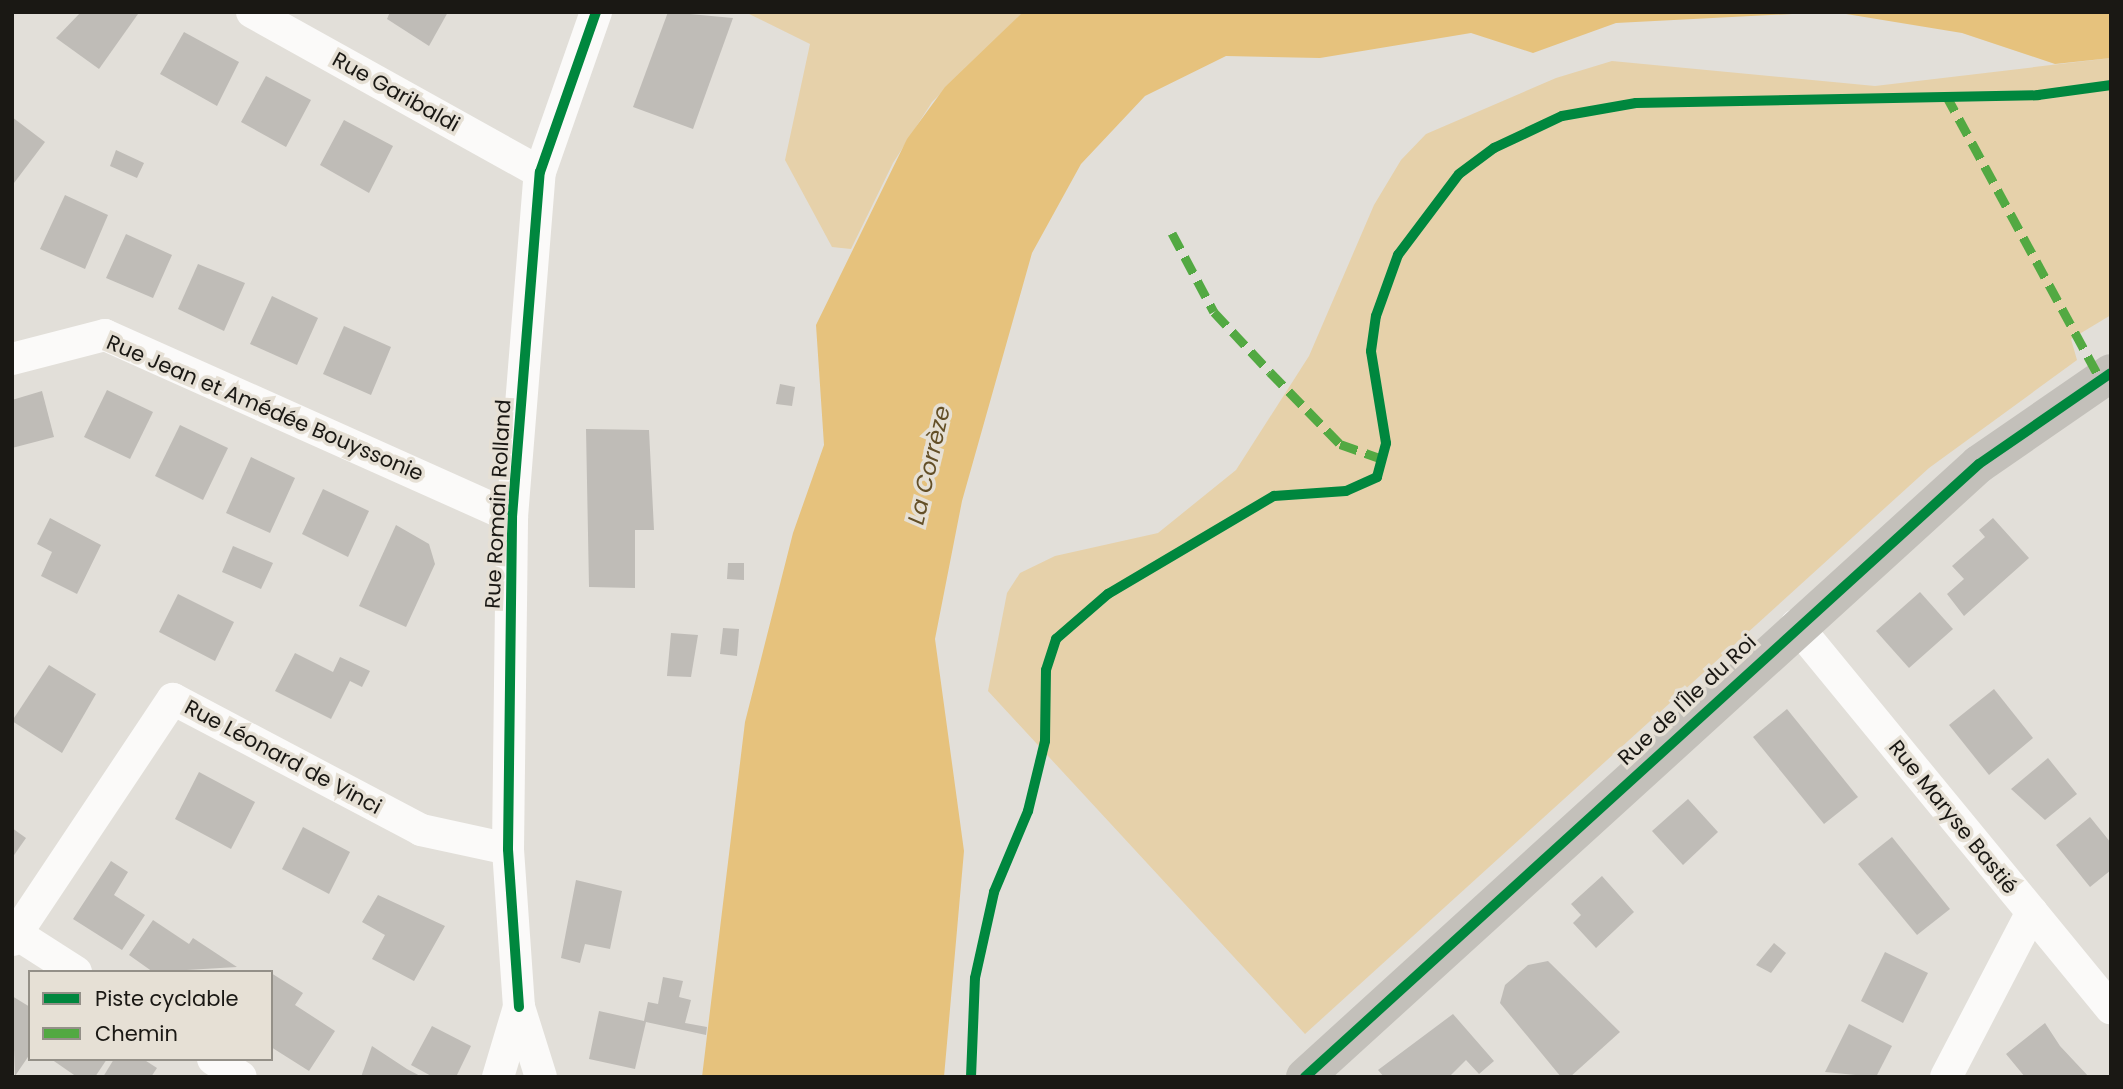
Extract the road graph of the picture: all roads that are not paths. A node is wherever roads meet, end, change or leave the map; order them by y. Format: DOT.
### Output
graph roads {
  1 [pos="252,12"];
  2 [pos="596,12"];
  3 [pos="540,172"];
  4 [pos="12,359"];
  5 [pos="2111,373"];
  6 [pos="512,517"];
  7 [pos="1796,625"];
  8 [pos="508,849"];
  9 [pos="2032,912"];
  10 [pos="14,935"];
  11 [pos="73,970"];
  12 [pos="519,1007"];
  13 [pos="2111,1008"];
  14 [pos="216,1061"];
  15 [pos="241,1077"];
  16 [pos="498,1077"];
  17 [pos="541,1077"];
  18 [pos="1305,1077"];
  19 [pos="1946,1077"];
  1 -- 3 [label="street, Rue Garibaldi"];
  2 -- 3 [label="street, Rue Romain Rolland"];
  3 -- 6 [label="street, Rue Romain Rolland"];
  4 -- 6 [label="street, Rue Jean et Amédée Bouyssonie"];
  5 -- 7 [label="main road, Rue de l'Île du Roi"];
  6 -- 8 [label="street, Rue Romain Rolland"];
  7 -- 9 [label="street, Rue Maryse Bastié"];
  7 -- 18 [label="main road, Rue de l'Île du Roi"];
  8 -- 10 [label="street, Rue Léonard de Vinci"];
  8 -- 12 [label="street, Rue Romain Rolland"];
  9 -- 13 [label="street, Rue Maryse Bastié"];
  9 -- 19 [label="street"];
  10 -- 11 [label="street"];
  12 -- 16 [label="street, Rue Romain Rolland"];
  12 -- 17 [label="street"];
  14 -- 15 [label="street"];
}
